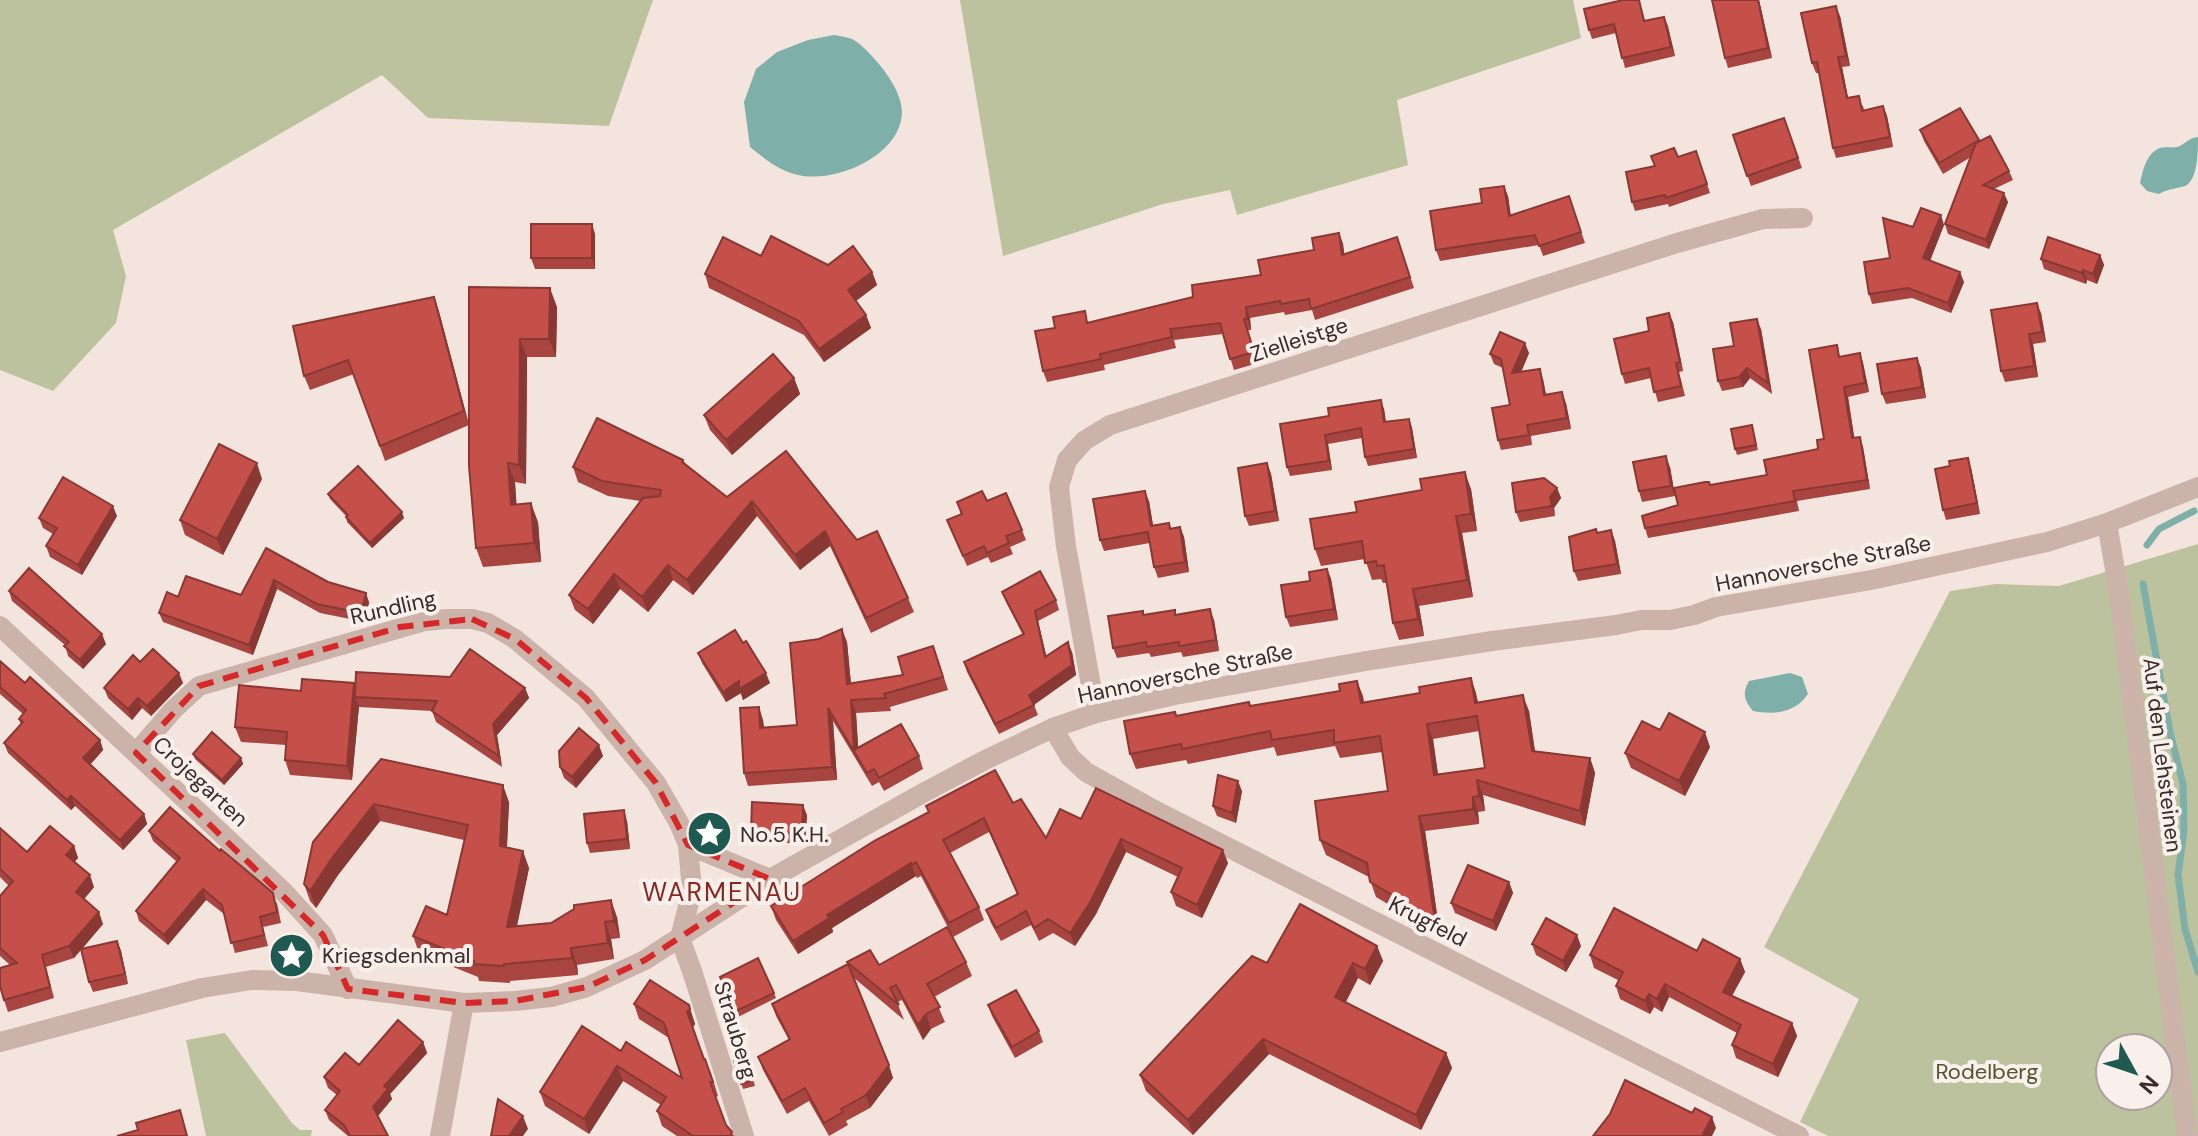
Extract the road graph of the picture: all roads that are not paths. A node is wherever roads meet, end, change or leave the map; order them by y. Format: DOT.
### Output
graph roads {
  1 [pos="1803,218"];
  2 [pos="2198,487"];
  3 [pos="2107,523"];
  4 [pos="0,626"];
  5 [pos="1096,713"];
  6 [pos="1053,728"];
  7 [pos="136,753"];
  8 [pos="688,845"];
  9 [pos="770,879"];
  10 [pos="680,938"];
  11 [pos="348,989"];
  12 [pos="464,1003"];
  13 [pos="0,1042"];
  14 [pos="440,1136"];
  15 [pos="744,1136"];
  16 [pos="1799,1136"];
  17 [pos="2187,1136"];
  1 -- 5 [label="street, Zielleistge"];
  2 -- 3 [label="street, Hannoversche Straße"];
  3 -- 5 [label="street, Hannoversche Straße"];
  3 -- 17 [label="street, Auf den Lehsteinen"];
  4 -- 7 [label="street, Crojegarten"];
  5 -- 6 [label="street, Hannoversche Straße"];
  6 -- 9 [label="street, Hannoversche Straße"];
  6 -- 16 [label="street, Krugfeld"];
  7 -- 8 [label="street, Rundling"];
  7 -- 11 [label="street, Crojegarten"];
  8 -- 9 [label="street"];
  8 -- 10 [label="street, Rundling"];
  9 -- 10 [label="street, Hannoversche Straße"];
  10 -- 12 [label="street, Hannoversche Straße"];
  10 -- 15 [label="street, Strauberg"];
  11 -- 12 [label="street, Hannoversche Straße"];
  11 -- 13 [label="street, Hannoversche Straße"];
  12 -- 14 [label="street"];
}
